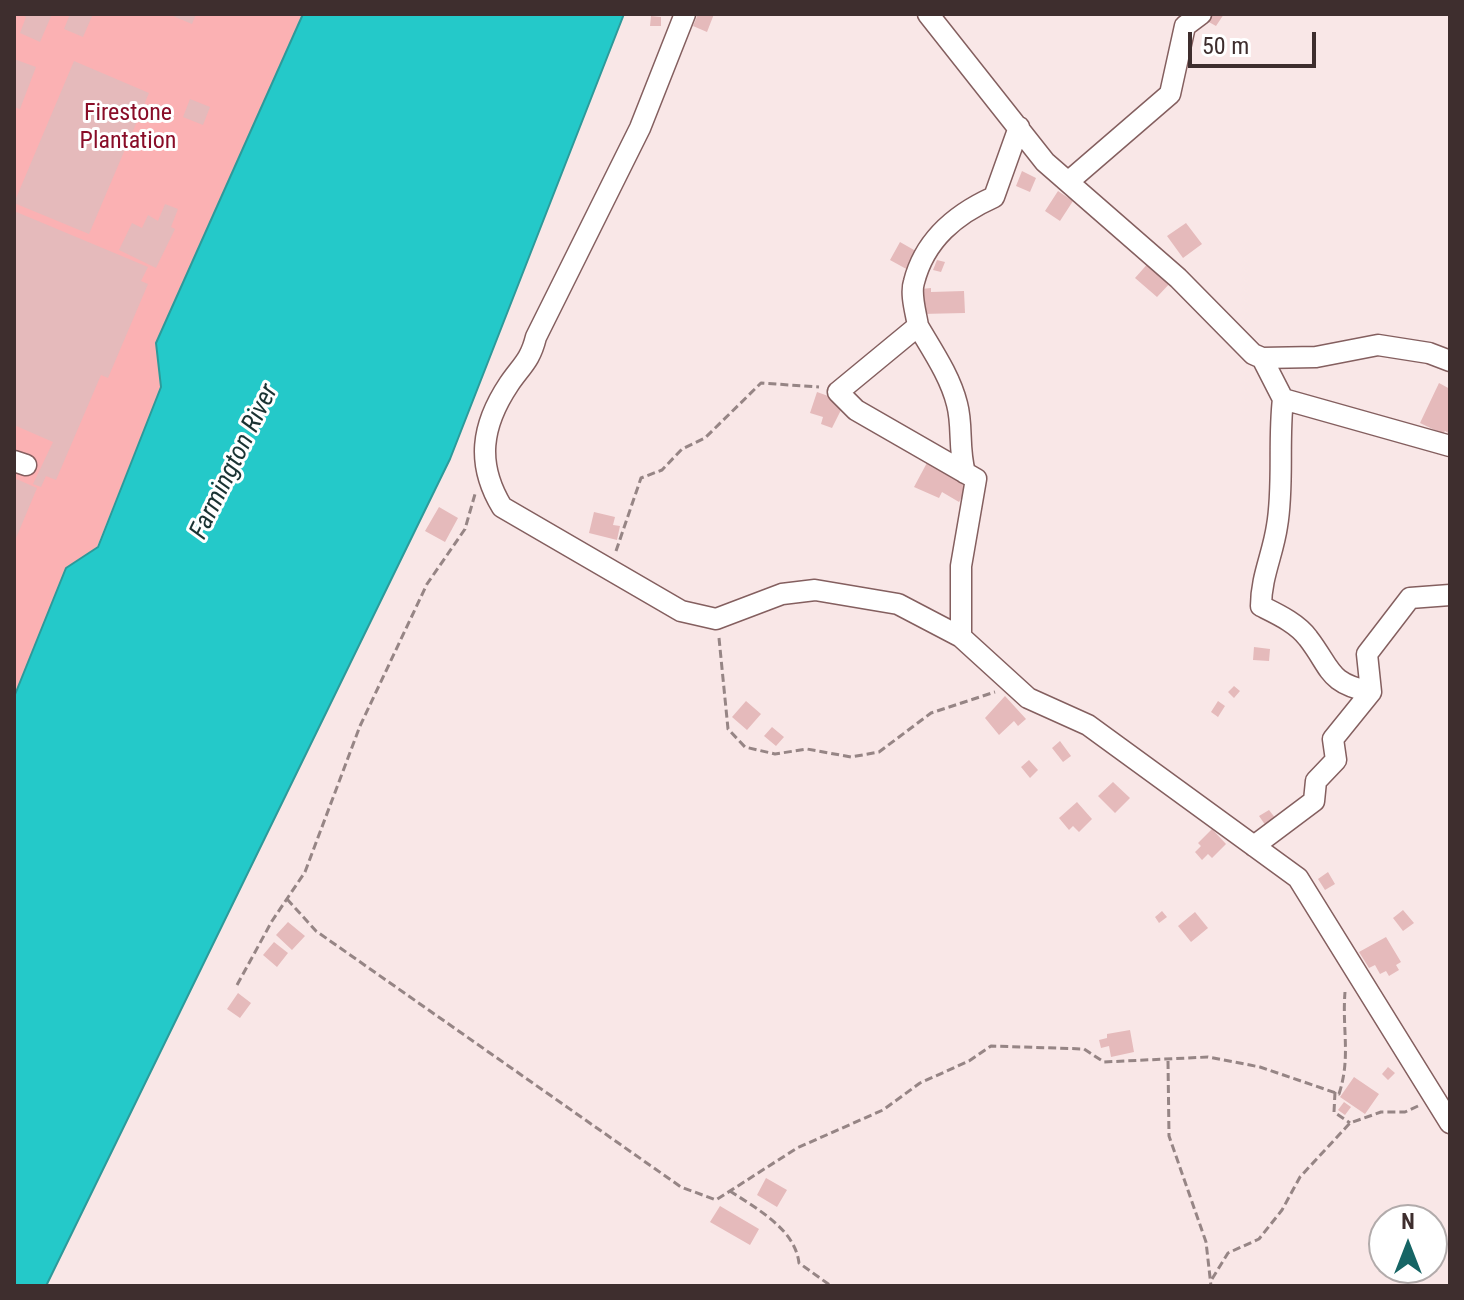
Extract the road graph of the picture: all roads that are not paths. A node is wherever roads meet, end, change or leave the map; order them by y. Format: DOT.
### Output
graph roads {
  1 [pos="685,14"];
  2 [pos="928,14"];
  3 [pos="1201,14"];
  4 [pos="1019,127"];
  5 [pos="1068,182"];
  6 [pos="918,326"];
  7 [pos="1262,358"];
  8 [pos="1450,361"];
  9 [pos="1283,399"];
  10 [pos="1450,446"];
  11 [pos="965,473"];
  12 [pos="1450,595"];
  13 [pos="961,637"];
  14 [pos="1371,692"];
  15 [pos="1254,846"];
  16 [pos="1450,1123"];
  1 -- 13 [label="street"];
  2 -- 4 [label="street"];
  3 -- 5 [label="street"];
  4 -- 5 [label="street"];
  4 -- 6 [label="street"];
  5 -- 7 [label="street"];
  6 -- 11 [label="street"];
  6 -- 11 [label="street"];
  7 -- 8 [label="street"];
  7 -- 9 [label="street"];
  9 -- 10 [label="street"];
  9 -- 14 [label="street"];
  11 -- 13 [label="street"];
  12 -- 14 [label="street"];
  13 -- 15 [label="street"];
  14 -- 15 [label="street"];
  15 -- 16 [label="street"];
}
